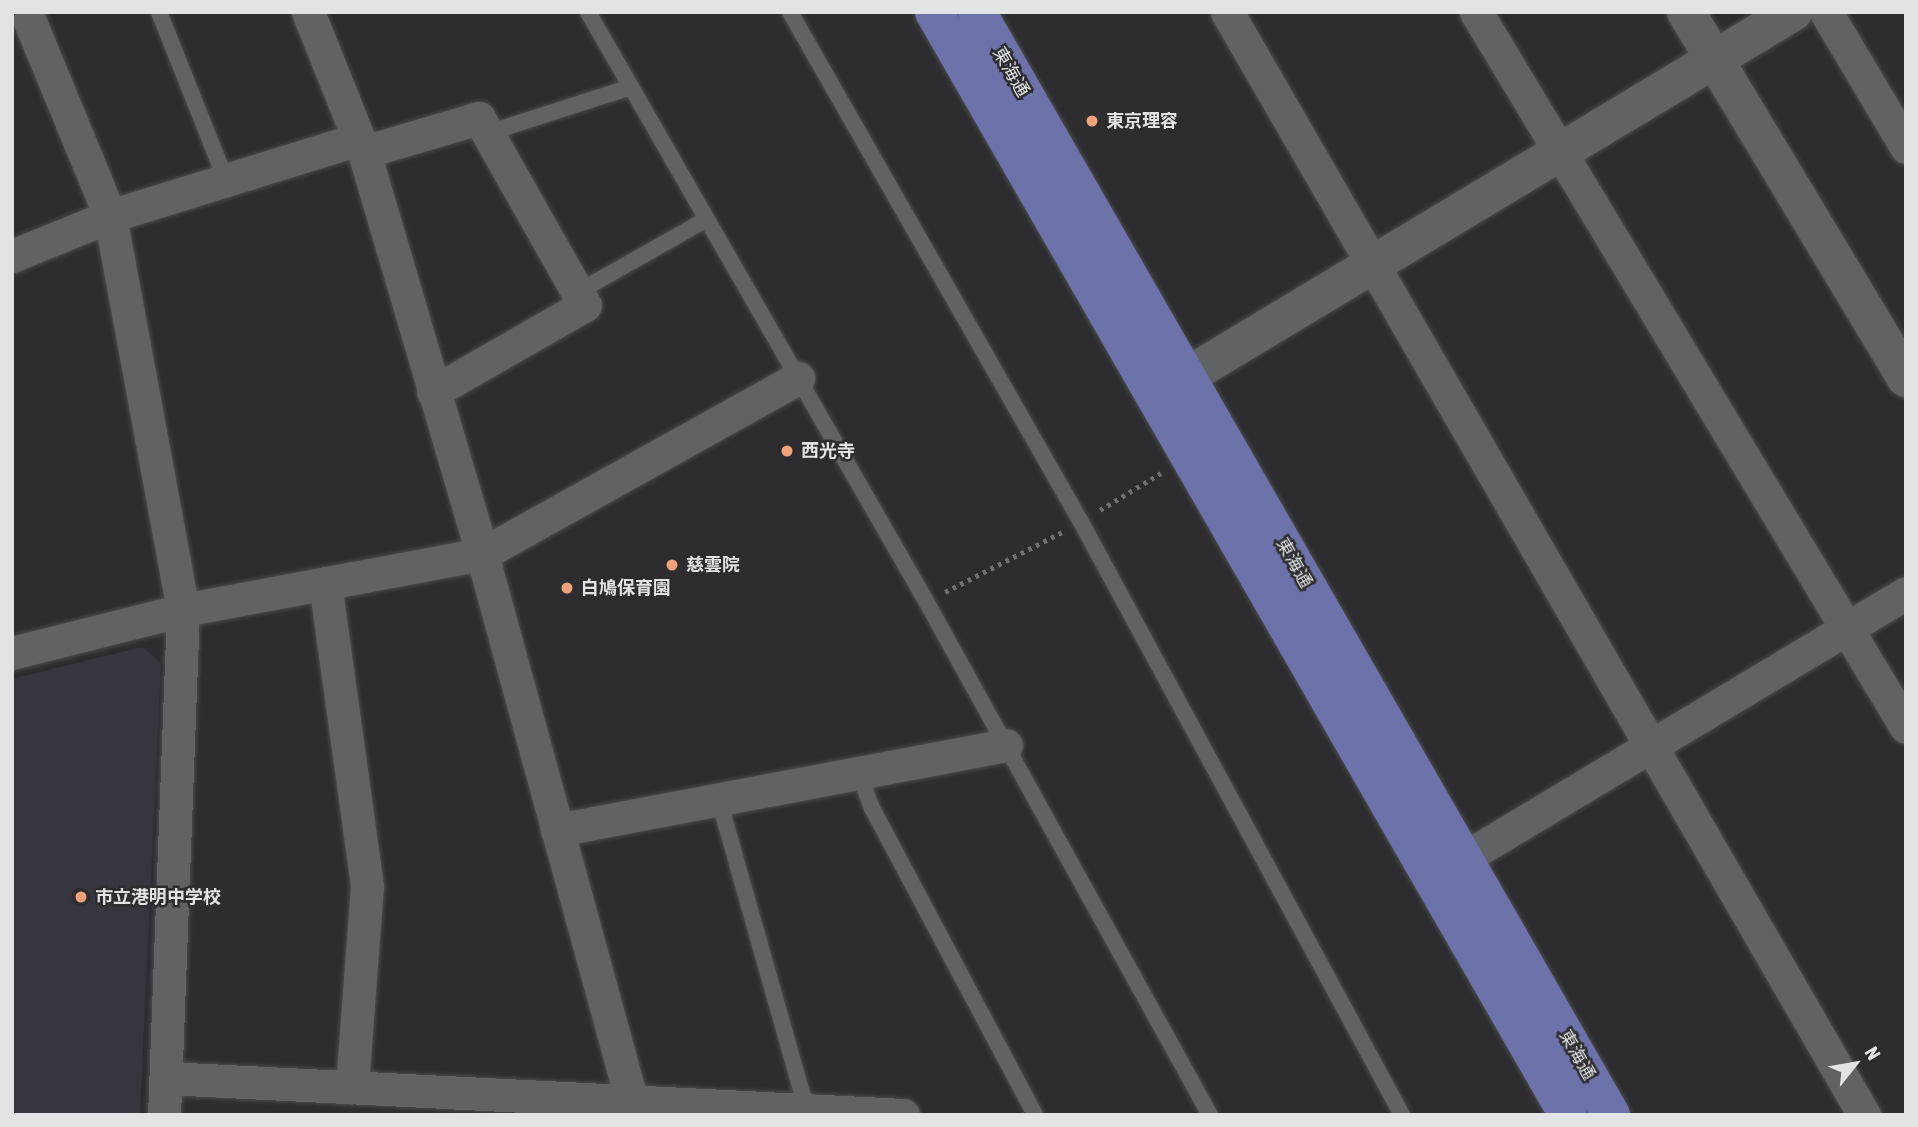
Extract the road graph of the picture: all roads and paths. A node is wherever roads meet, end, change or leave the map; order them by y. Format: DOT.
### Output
graph roads {
  1 [pos="26,12"];
  2 [pos="159,12"];
  3 [pos="308,12"];
  4 [pos="588,12"];
  5 [pos="790,12"];
  6 [pos="934,12"];
  7 [pos="977,12"];
  8 [pos="1227,12"];
  9 [pos="1476,12"];
  10 [pos="1686,12"];
  11 [pos="1793,12"];
  12 [pos="1826,12"];
  13 [pos="1714,60"];
  14 [pos="631,87"];
  15 [pos="488,133"];
  16 [pos="361,146"];
  17 [pos="1906,147"];
  18 [pos="1560,152"];
  19 [pos="226,180"];
  20 [pos="110,216"];
  21 [pos="706,219"];
  22 [pos="12,256"];
  23 [pos="1372,266"];
  24 [pos="578,292"];
  25 [pos="1187,377"];
  26 [pos="798,378"];
  27 [pos="1906,378"];
  28 [pos="433,392"];
  29 [pos="1154,396"];
  30 [pos="482,554"];
  31 [pos="325,583"];
  32 [pos="1906,593"];
  33 [pos="183,610"];
  34 [pos="1847,629"];
  35 [pos="14,645"];
  36 [pos="1906,727"];
  37 [pos="1006,745"];
  38 [pos="1650,746"];
  39 [pos="859,773"];
  40 [pos="719,800"];
  41 [pos="557,831"];
  42 [pos="1464,858"];
  43 [pos="166,1078"];
  44 [pos="352,1087"];
  45 [pos="632,1109"];
  46 [pos="807,1110"];
  47 [pos="164,1115"];
  48 [pos="903,1115"];
  49 [pos="1035,1115"];
  50 [pos="1210,1115"];
  51 [pos="1402,1115"];
  52 [pos="1568,1115"];
  53 [pos="1611,1115"];
  54 [pos="1864,1115"];
  1 -- 20 [label="street"];
  2 -- 19 [label="lane"];
  3 -- 16 [label="street"];
  4 -- 14 [label="lane"];
  5 -- 51 [label="lane"];
  6 -- 29 [label="main road, 東海通"];
  7 -- 25 [label="main road, 東海通"];
  8 -- 23 [label="street"];
  9 -- 18 [label="street"];
  10 -- 13 [label="street"];
  11 -- 13 [label="street"];
  12 -- 17 [label="street"];
  13 -- 18 [label="street"];
  13 -- 27 [label="street"];
  14 -- 15 [label="lane"];
  14 -- 21 [label="lane"];
  15 -- 16 [label="street"];
  15 -- 24 [label="street"];
  16 -- 19 [label="street"];
  16 -- 28 [label="street"];
  18 -- 23 [label="street"];
  18 -- 34 [label="street"];
  19 -- 20 [label="street"];
  20 -- 22 [label="street"];
  20 -- 33 [label="street"];
  21 -- 24 [label="lane"];
  21 -- 26 [label="lane"];
  23 -- 25 [label="street"];
  23 -- 38 [label="street"];
  24 -- 28 [label="street"];
  25 -- 29 [label="street"];
  25 -- 42 [label="main road, 東海通"];
  26 -- 30 [label="street"];
  26 -- 37 [label="lane"];
  28 -- 30 [label="street"];
  29 -- 52 [label="main road, 東海通"];
  30 -- 31 [label="street"];
  30 -- 41 [label="street"];
  31 -- 33 [label="street"];
  31 -- 44 [label="street"];
  32 -- 34 [label="street"];
  33 -- 35 [label="street"];
  33 -- 43 [label="street"];
  34 -- 36 [label="street"];
  34 -- 38 [label="street"];
  37 -- 39 [label="street"];
  37 -- 50 [label="lane"];
  38 -- 42 [label="street"];
  38 -- 54 [label="street"];
  39 -- 40 [label="street"];
  39 -- 49 [label="lane"];
  40 -- 41 [label="street"];
  40 -- 46 [label="lane"];
  41 -- 45 [label="street"];
  42 -- 53 [label="main road, 東海通"];
  43 -- 44 [label="street"];
  43 -- 47 [label="street"];
  44 -- 45 [label="street"];
  45 -- 46 [label="street"];
  46 -- 48 [label="street"];
}
